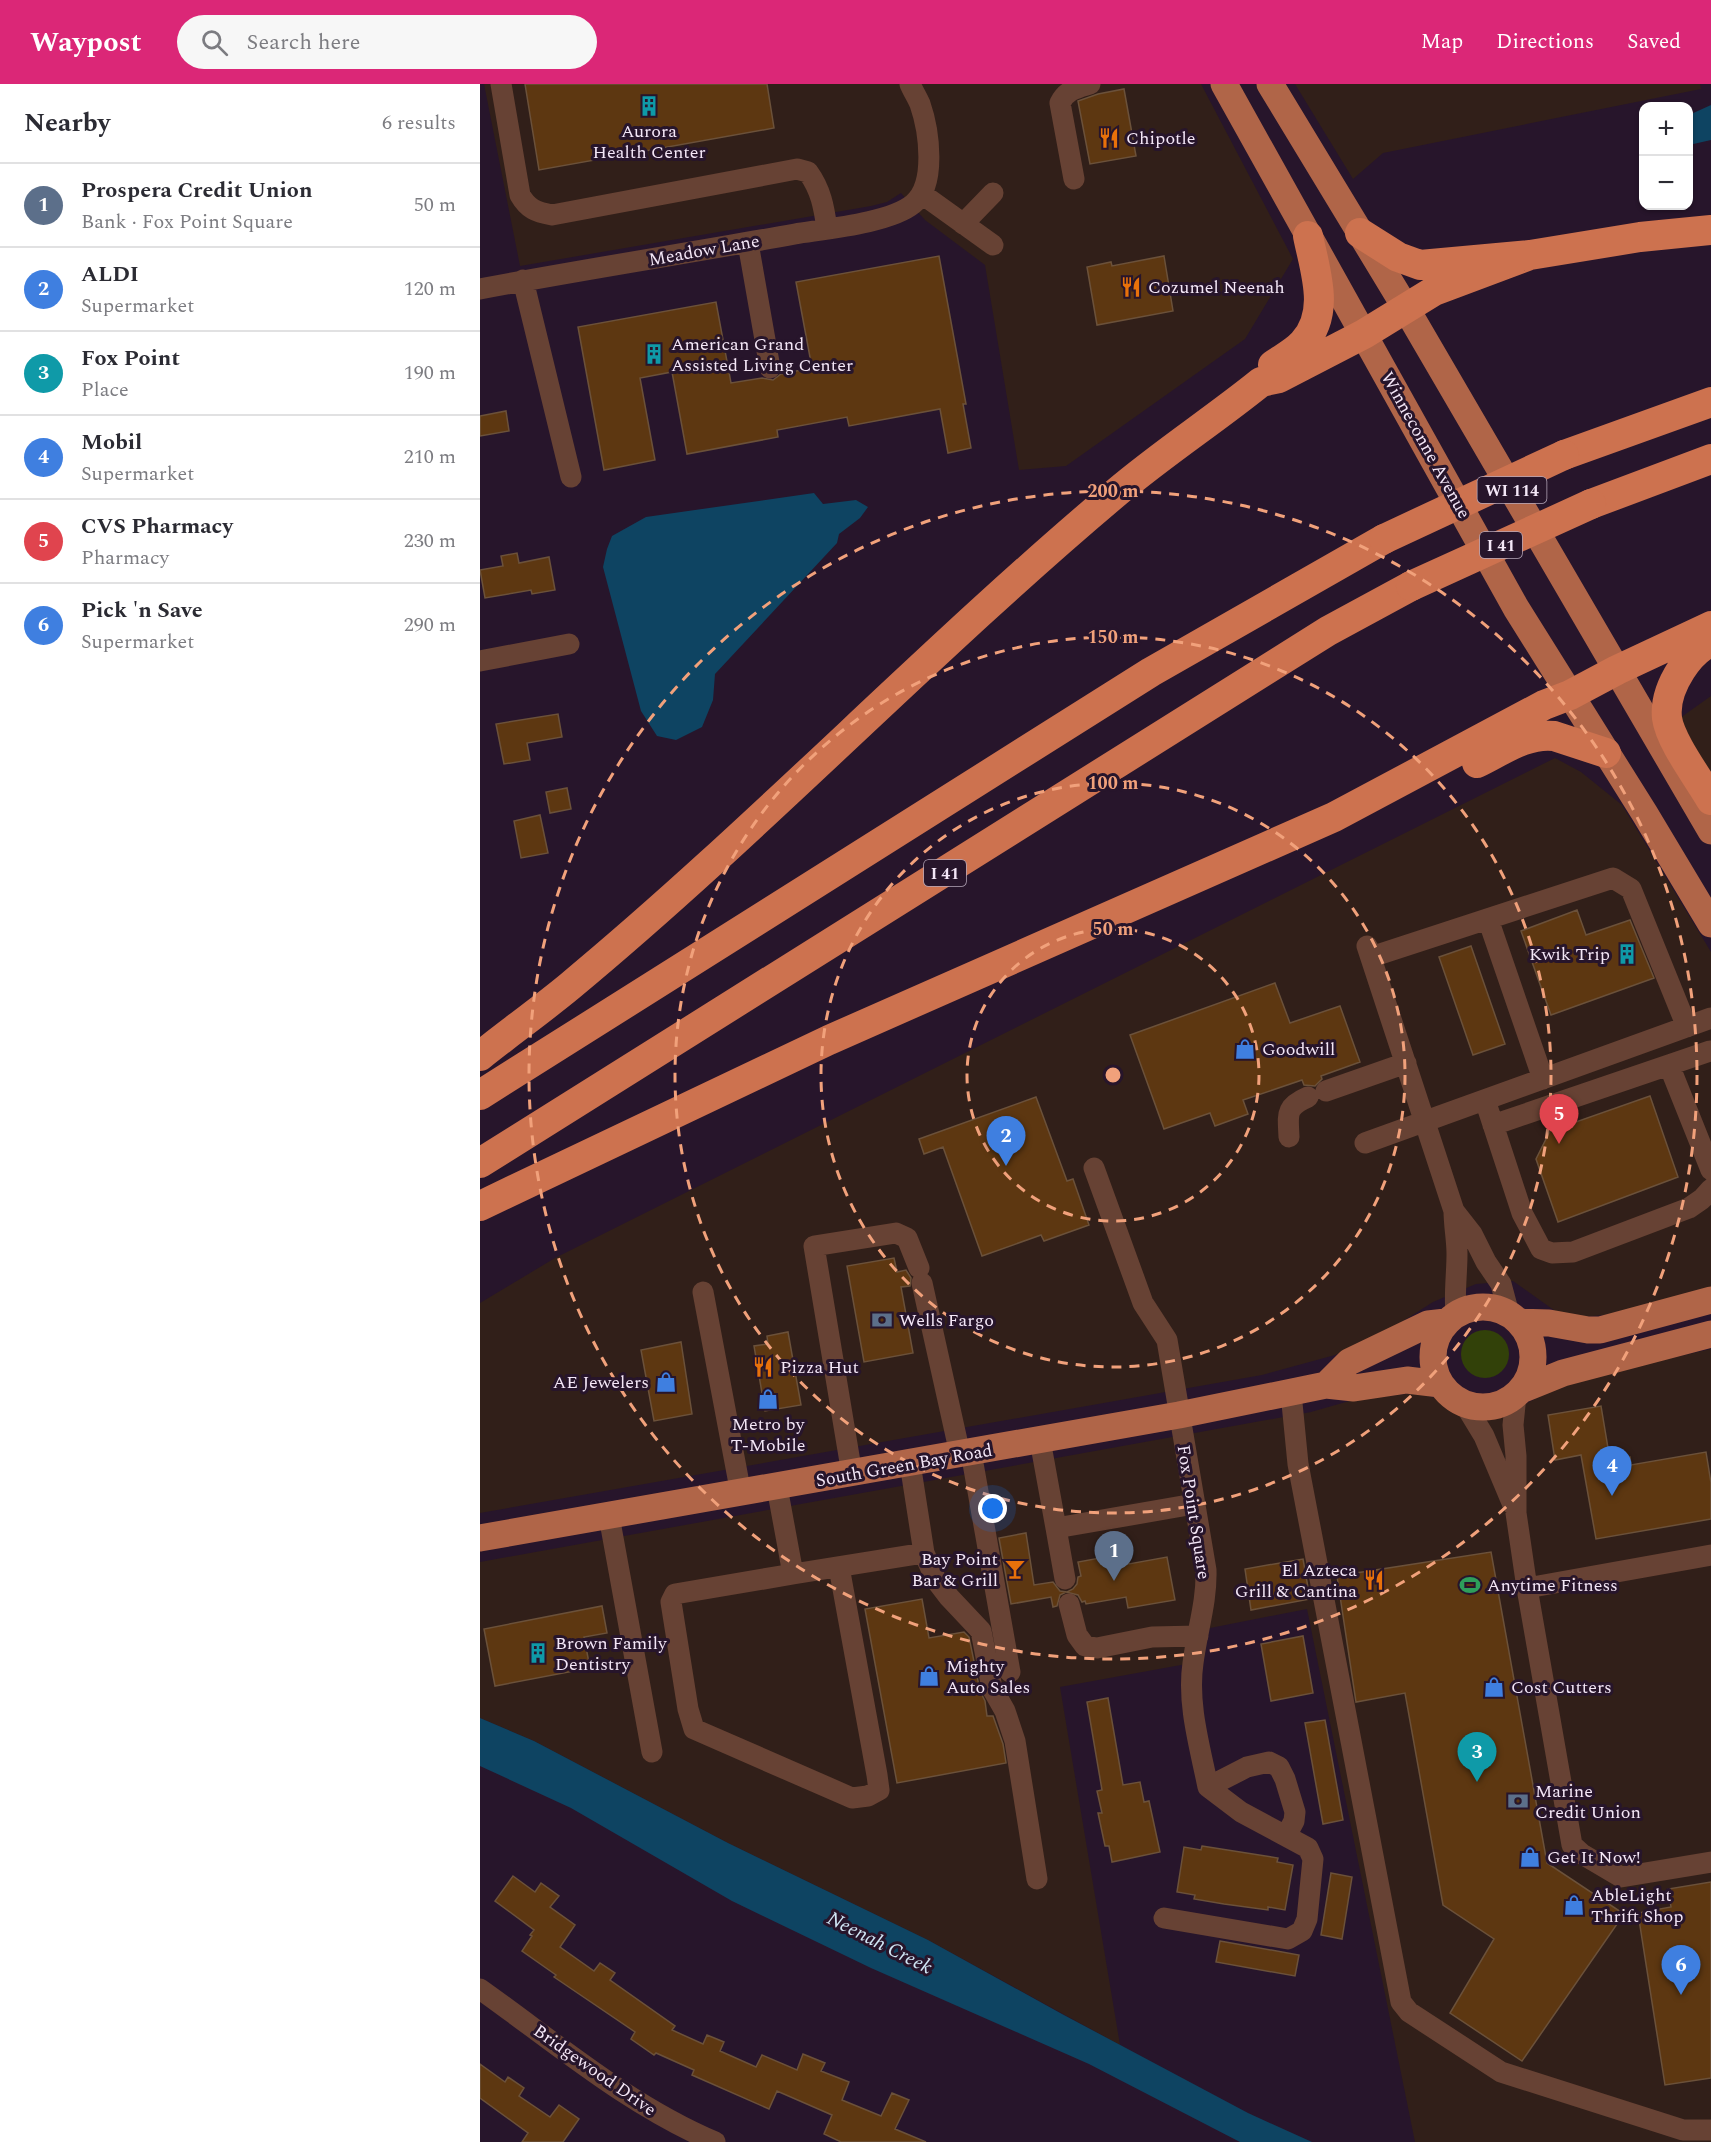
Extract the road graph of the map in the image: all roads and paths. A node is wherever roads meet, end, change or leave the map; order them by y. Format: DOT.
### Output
graph roads {
  1 [pos="501,84"];
  2 [pos="909,84"];
  3 [pos="1090,84"];
  4 [pos="1224,84"];
  5 [pos="1270,84"];
  6 [pos="1074,179"];
  7 [pos="993,193"];
  8 [pos="922,194"];
  9 [pos="963,224"];
  10 [pos="827,229"];
  11 [pos="1711,230"];
  12 [pos="1360,233"];
  13 [pos="1308,236"];
  14 [pos="748,243"];
  15 [pos="993,245"];
  16 [pos="1530,255"];
  17 [pos="523,280"];
  18 [pos="480,288"];
  19 [pos="1407,310"];
  20 [pos="1364,334"];
  21 [pos="770,368"];
  22 [pos="1261,382"];
  23 [pos="1711,402"];
  24 [pos="1711,459"];
  25 [pos="571,477"];
  26 [pos="1711,626"];
  27 [pos="1711,642"];
  28 [pos="569,644"];
  29 [pos="480,661"];
  30 [pos="1617,670"];
  31 [pos="1570,695"];
  32 [pos="1606,753"];
  33 [pos="1711,800"];
  34 [pos="1334,817"];
  35 [pos="1711,831"];
  36 [pos="1488,919"];
  37 [pos="1711,924"];
  38 [pos="1699,1023"];
  39 [pos="1710,1053"];
  40 [pos="480,1056"];
  41 [pos="1406,1063"];
  42 [pos="1670,1065"];
  43 [pos="1543,1079"];
  44 [pos="480,1095"];
  45 [pos="1485,1100"];
  46 [pos="1425,1122"];
  47 [pos="1493,1125"];
  48 [pos="1289,1137"];
  49 [pos="1365,1143"];
  50 [pos="480,1163"];
  51 [pos="1094,1168"];
  52 [pos="1711,1170"];
  53 [pos="1711,1189"];
  54 [pos="480,1206"];
  55 [pos="1454,1211"];
  56 [pos="703,1292"];
  57 [pos="1711,1300"];
  58 [pos="1451,1318"];
  59 [pos="1514,1318"];
  60 [pos="1711,1334"];
  61 [pos="1440,1384"];
  62 [pos="1326,1385"];
  63 [pos="1292,1393"];
  64 [pos="1519,1393"];
  65 [pos="1464,1403"];
  66 [pos="1179,1415"];
  67 [pos="1040,1440"];
  68 [pos="965,1453"];
  69 [pos="910,1463"];
  70 [pos="852,1474"];
  71 [pos="777,1487"];
  72 [pos="741,1494"];
  73 [pos="1194,1504"];
  74 [pos="1516,1513"];
  75 [pos="609,1516"];
  76 [pos="1056,1528"];
  77 [pos="480,1538"];
  78 [pos="924,1553"];
  79 [pos="1711,1555"];
  80 [pos="839,1567"];
  81 [pos="793,1574"];
  82 [pos="1065,1579"];
  83 [pos="1527,1588"];
  84 [pos="1069,1604"];
  85 [pos="1198,1636"];
  86 [pos="1010,1672"];
  87 [pos="652,1752"];
  88 [pos="1208,1787"];
  89 [pos="1286,1836"];
  90 [pos="1711,1862"];
  91 [pos="1037,1879"];
  92 [pos="1164,1918"];
  93 [pos="480,1989"];
  94 [pos="1711,2130"];
  95 [pos="715,2142"];
  1 -- 10 [label="street"];
  2 -- 8 [label="street"];
  3 -- 6 [label="street"];
  4 -- 13 [label="main road, Winneconne Avenue"];
  5 -- 12 [label="main road"];
  7 -- 9 [label="street"];
  8 -- 9 [label="street"];
  8 -- 10 [label="street, Meadow Lane"];
  9 -- 15 [label="street"];
  10 -- 14 [label="street, Meadow Lane"];
  11 -- 16 [label="highway"];
  12 -- 16 [label="highway"];
  12 -- 19 [label="main road"];
  13 -- 20 [label="main road, Winneconne Avenue"];
  13 -- 22 [label="highway"];
  14 -- 17 [label="street, Meadow Lane"];
  14 -- 21 [label="street"];
  16 -- 19 [label="highway"];
  17 -- 18 [label="street, Meadow Lane"];
  17 -- 25 [label="street"];
  19 -- 20 [label="highway"];
  19 -- 30 [label="main road, WI 114"];
  20 -- 22 [label="highway"];
  20 -- 31 [label="main road, Winneconne Avenue / WI 114"];
  22 -- 40 [label="highway"];
  23 -- 44 [label="highway, bridge"];
  24 -- 50 [label="highway, I 41, bridge"];
  26 -- 30 [label="highway"];
  27 -- 33 [label="highway"];
  28 -- 29 [label="street"];
  30 -- 31 [label="highway"];
  30 -- 35 [label="main road, WI 114"];
  31 -- 32 [label="main road, Winneconne Avenue / WI 114"];
  31 -- 34 [label="highway"];
  32 -- 34 [label="highway"];
  32 -- 37 [label="main road, Winneconne Avenue / WI 114"];
  34 -- 54 [label="highway"];
  36 -- 38 [label="street"];
  36 -- 41 [label="street"];
  36 -- 43 [label="street"];
  38 -- 39 [label="street"];
  38 -- 43 [label="street"];
  39 -- 42 [label="street"];
  41 -- 46 [label="street"];
  41 -- 48 [label="street"];
  42 -- 47 [label="street"];
  42 -- 52 [label="street"];
  43 -- 45 [label="street"];
  45 -- 46 [label="street"];
  45 -- 47 [label="street"];
  46 -- 49 [label="street"];
  46 -- 55 [label="street"];
  47 -- 53 [label="street"];
  51 -- 66 [label="street, Fox Point Square"];
  55 -- 58 [label="street"];
  55 -- 59 [label="street"];
  56 -- 72 [label="street"];
  57 -- 59 [label="main road"];
  58 -- 59 [label="main road"];
  58 -- 61 [label="main road"];
  58 -- 62 [label="main road"];
  59 -- 64 [label="main road"];
  60 -- 64 [label="main road"];
  61 -- 62 [label="main road, South Green Bay Road"];
  61 -- 65 [label="main road"];
  62 -- 63 [label="main road, South Green Bay Road"];
  63 -- 66 [label="main road, South Green Bay Road"];
  63 -- 94 [label="street"];
  64 -- 65 [label="main road"];
  64 -- 74 [label="street"];
  65 -- 74 [label="street"];
  66 -- 67 [label="main road, South Green Bay Road"];
  66 -- 73 [label="street, Fox Point Square"];
  67 -- 68 [label="main road, South Green Bay Road"];
  67 -- 76 [label="street"];
  68 -- 69 [label="main road, South Green Bay Road"];
  68 -- 70 [label="street"];
  68 -- 86 [label="street"];
  69 -- 70 [label="main road, South Green Bay Road"];
  69 -- 78 [label="street"];
  70 -- 71 [label="main road, South Green Bay Road"];
  71 -- 72 [label="main road, South Green Bay Road"];
  71 -- 81 [label="street"];
  72 -- 75 [label="main road, South Green Bay Road"];
  73 -- 76 [label="street"];
  73 -- 85 [label="street, Fox Point Square"];
  74 -- 83 [label="street"];
  75 -- 77 [label="main road, South Green Bay Road"];
  75 -- 87 [label="street"];
  76 -- 82 [label="street"];
  78 -- 80 [label="street"];
  78 -- 91 [label="street"];
  79 -- 83 [label="street"];
  80 -- 81 [label="street"];
  80 -- 81 [label="street"];
  83 -- 90 [label="street"];
  84 -- 85 [label="street"];
  85 -- 88 [label="street, Fox Point Square"];
  88 -- 89 [label="street"];
  88 -- 89 [label="street"];
  89 -- 92 [label="street"];
  93 -- 95 [label="street, Bridgewood Drive"];
}
